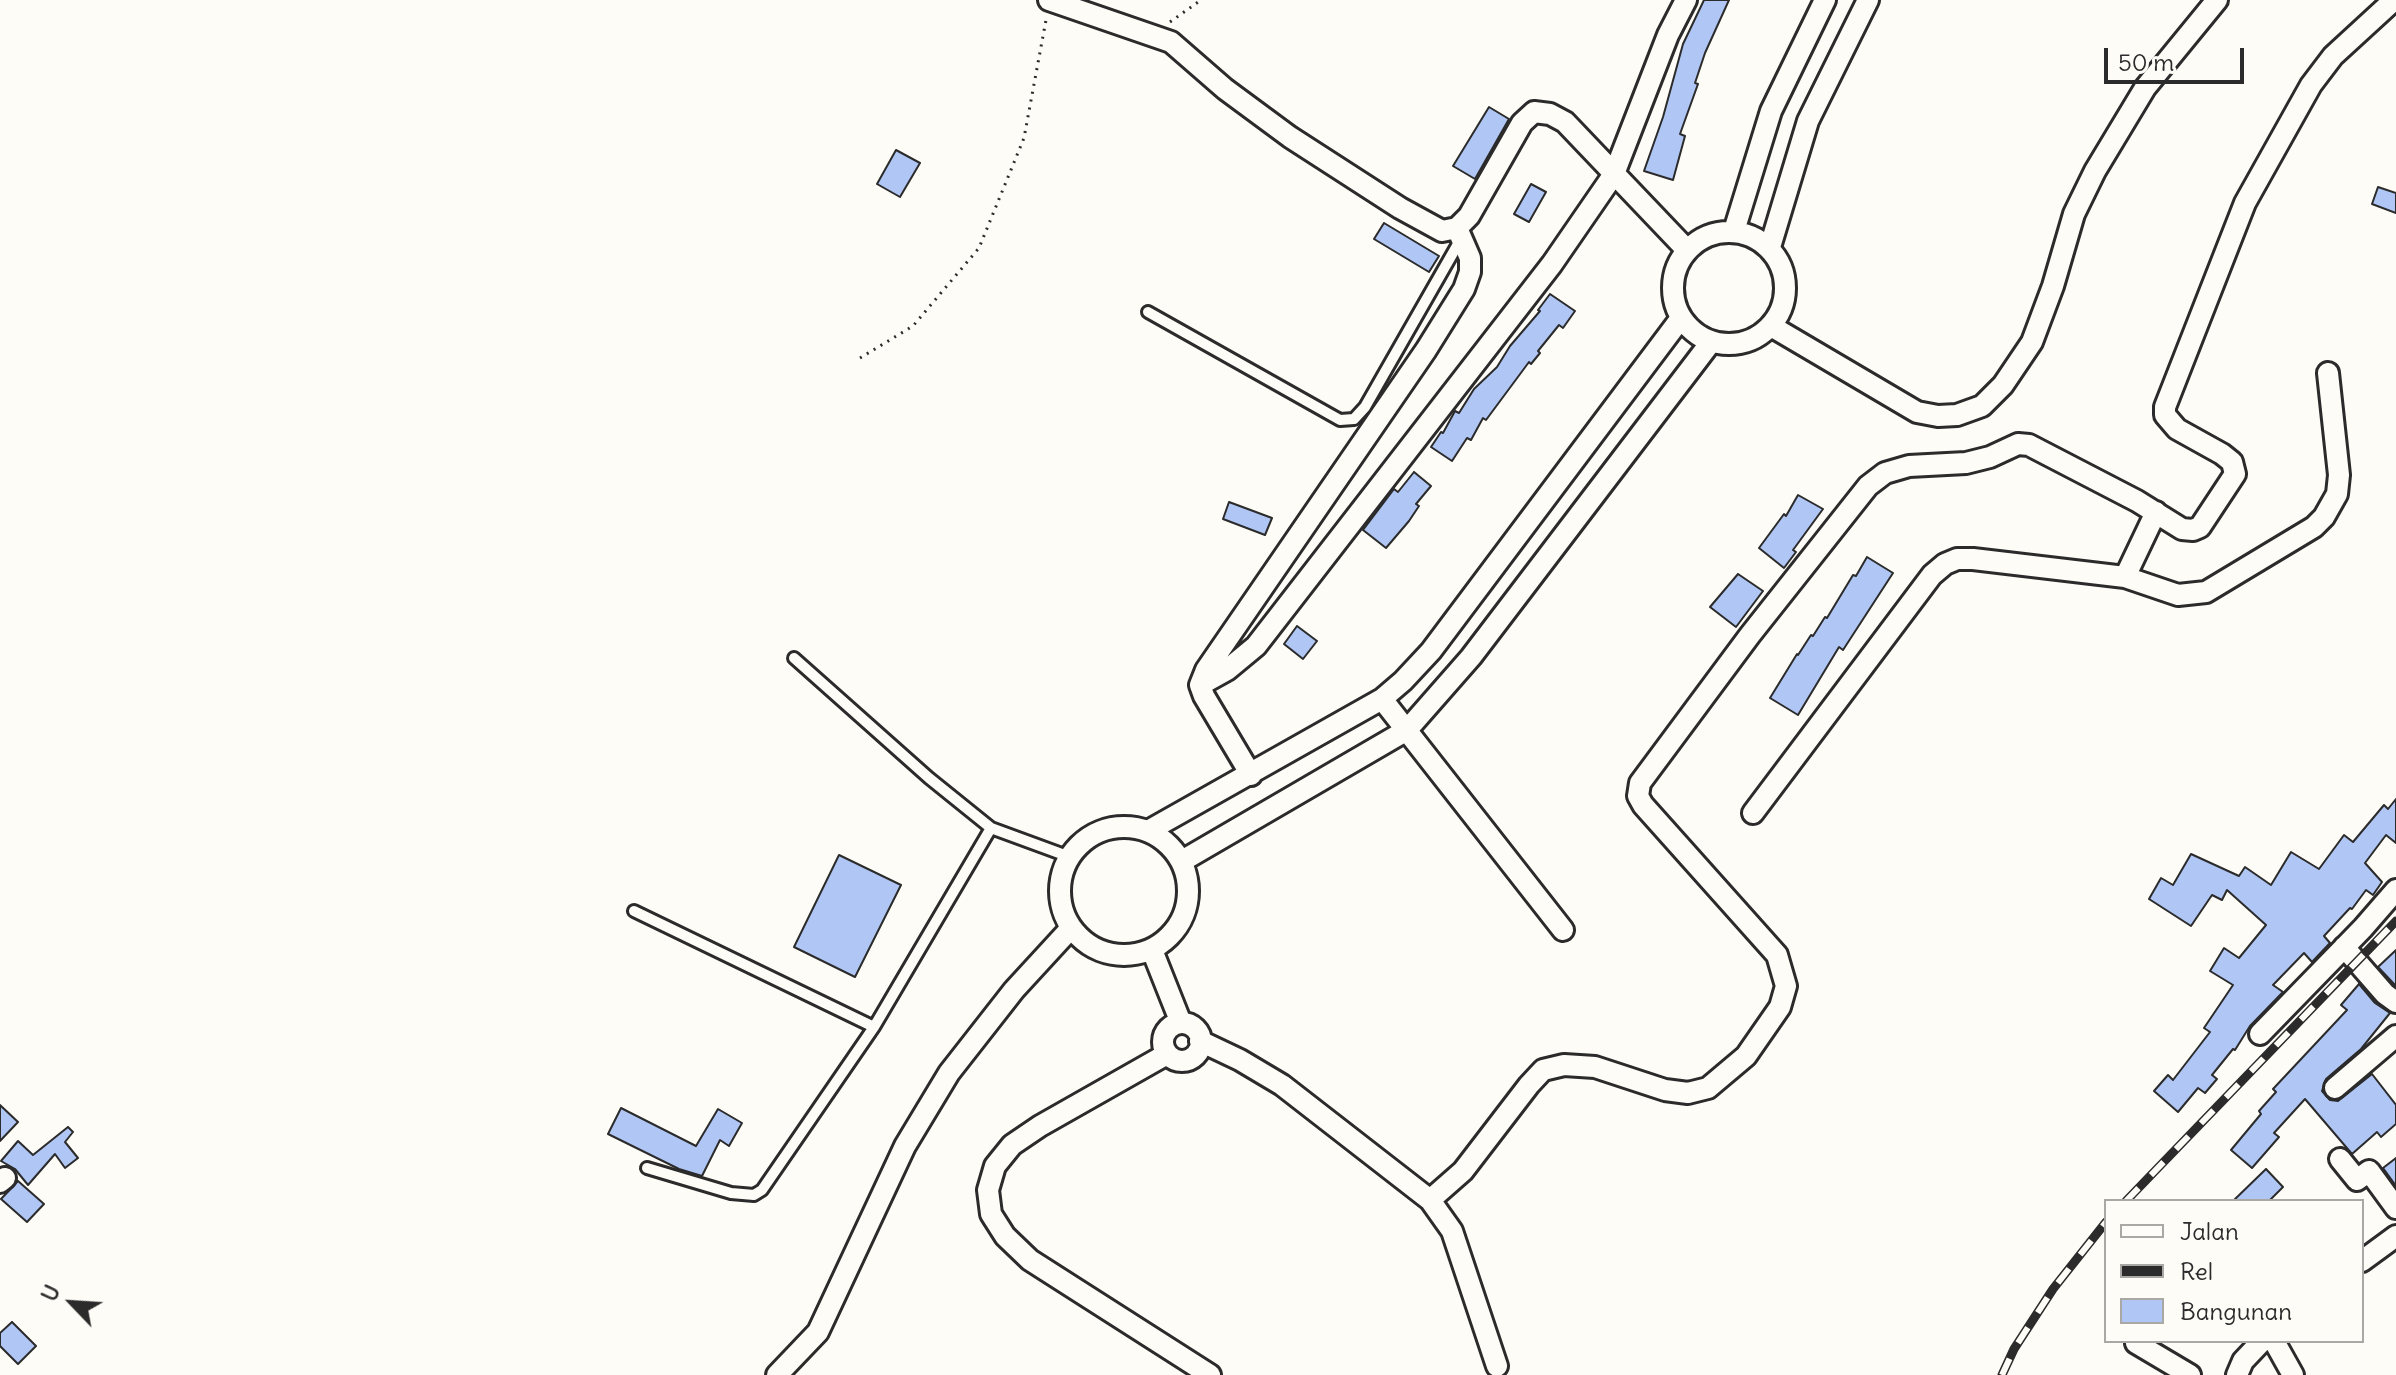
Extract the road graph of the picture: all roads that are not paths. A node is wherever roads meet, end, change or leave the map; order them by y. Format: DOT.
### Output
graph roads {
  1 [pos="1049,0"];
  2 [pos="1686,0"];
  3 [pos="1825,0"];
  4 [pos="1868,0"];
  5 [pos="2217,0"];
  6 [pos="2394,0"];
  7 [pos="1614,174"];
  8 [pos="1734,231"];
  9 [pos="1459,232"];
  10 [pos="1770,247"];
  11 [pos="1687,250"];
  12 [pos="1148,312"];
  13 [pos="1681,318"];
  14 [pos="1771,326"];
  15 [pos="1711,342"];
  16 [pos="2328,373"];
  17 [pos="2156,512"];
  18 [pos="2125,577"];
  19 [pos="794,658"];
  20 [pos="1200,685"];
  21 [pos="1382,699"];
  22 [pos="1407,730"];
  23 [pos="1251,775"];
  24 [pos="1753,813"];
  25 [pos="991,828"];
  26 [pos="1148,831"];
  27 [pos="1070,857"];
  28 [pos="1182,861"];
  29 [pos="2396,890"];
  30 [pos="634,911"];
  31 [pos="1071,928"];
  32 [pos="1563,930"];
  33 [pos="2344,947"];
  34 [pos="1152,950"];
  35 [pos="2396,1002"];
  36 [pos="1181,1023"];
  37 [pos="874,1027"];
  38 [pos="2260,1034"];
  39 [pos="2396,1036"];
  40 [pos="1200,1041"];
  41 [pos="1167,1054"];
  42 [pos="2335,1088"];
  43 [pos="2340,1159"];
  44 [pos="647,1168"];
  45 [pos="1430,1200"];
  46 [pos="2396,1208"];
  47 [pos="2396,1236"];
  48 [pos="2364,1260"];
  49 [pos="2136,1343"];
  50 [pos="2260,1343"];
  51 [pos="2275,1343"];
  52 [pos="1497,1366"];
  53 [pos="777,1375"];
  54 [pos="1210,1375"];
  55 [pos="2190,1375"];
  56 [pos="2237,1375"];
  57 [pos="2293,1375"];
  1 -- 9 [label="street"];
  2 -- 7 [label="street"];
  3 -- 8 [label="street"];
  4 -- 10 [label="street"];
  5 -- 14 [label="street"];
  6 -- 17 [label="street"];
  7 -- 9 [label="street"];
  7 -- 11 [label="street"];
  7 -- 20 [label="street"];
  8 -- 10 [label="street"];
  8 -- 11 [label="street"];
  9 -- 12 [label="lane"];
  9 -- 20 [label="street"];
  10 -- 14 [label="street"];
  11 -- 13 [label="street"];
  13 -- 15 [label="street"];
  13 -- 21 [label="street"];
  14 -- 15 [label="street"];
  15 -- 22 [label="street"];
  16 -- 18 [label="street"];
  17 -- 18 [label="street"];
  17 -- 45 [label="street"];
  18 -- 24 [label="street"];
  19 -- 25 [label="lane"];
  20 -- 23 [label="street"];
  21 -- 22 [label="street"];
  21 -- 23 [label="street"];
  22 -- 28 [label="street"];
  22 -- 32 [label="street"];
  23 -- 26 [label="street"];
  25 -- 27 [label="lane"];
  25 -- 37 [label="lane"];
  26 -- 27 [label="street"];
  26 -- 28 [label="street"];
  27 -- 31 [label="street"];
  28 -- 34 [label="street"];
  29 -- 33 [label="street"];
  30 -- 37 [label="lane"];
  31 -- 34 [label="street"];
  31 -- 53 [label="street"];
  33 -- 35 [label="street"];
  33 -- 38 [label="street"];
  34 -- 36 [label="street"];
  36 -- 40 [label="street"];
  36 -- 41 [label="street"];
  37 -- 44 [label="lane"];
  39 -- 42 [label="street"];
  40 -- 41 [label="street"];
  40 -- 45 [label="street"];
  41 -- 54 [label="street"];
  43 -- 46 [label="street"];
  45 -- 52 [label="street"];
  47 -- 48 [label="street"];
  49 -- 55 [label="street"];
  50 -- 56 [label="street"];
  51 -- 57 [label="street"];
}
